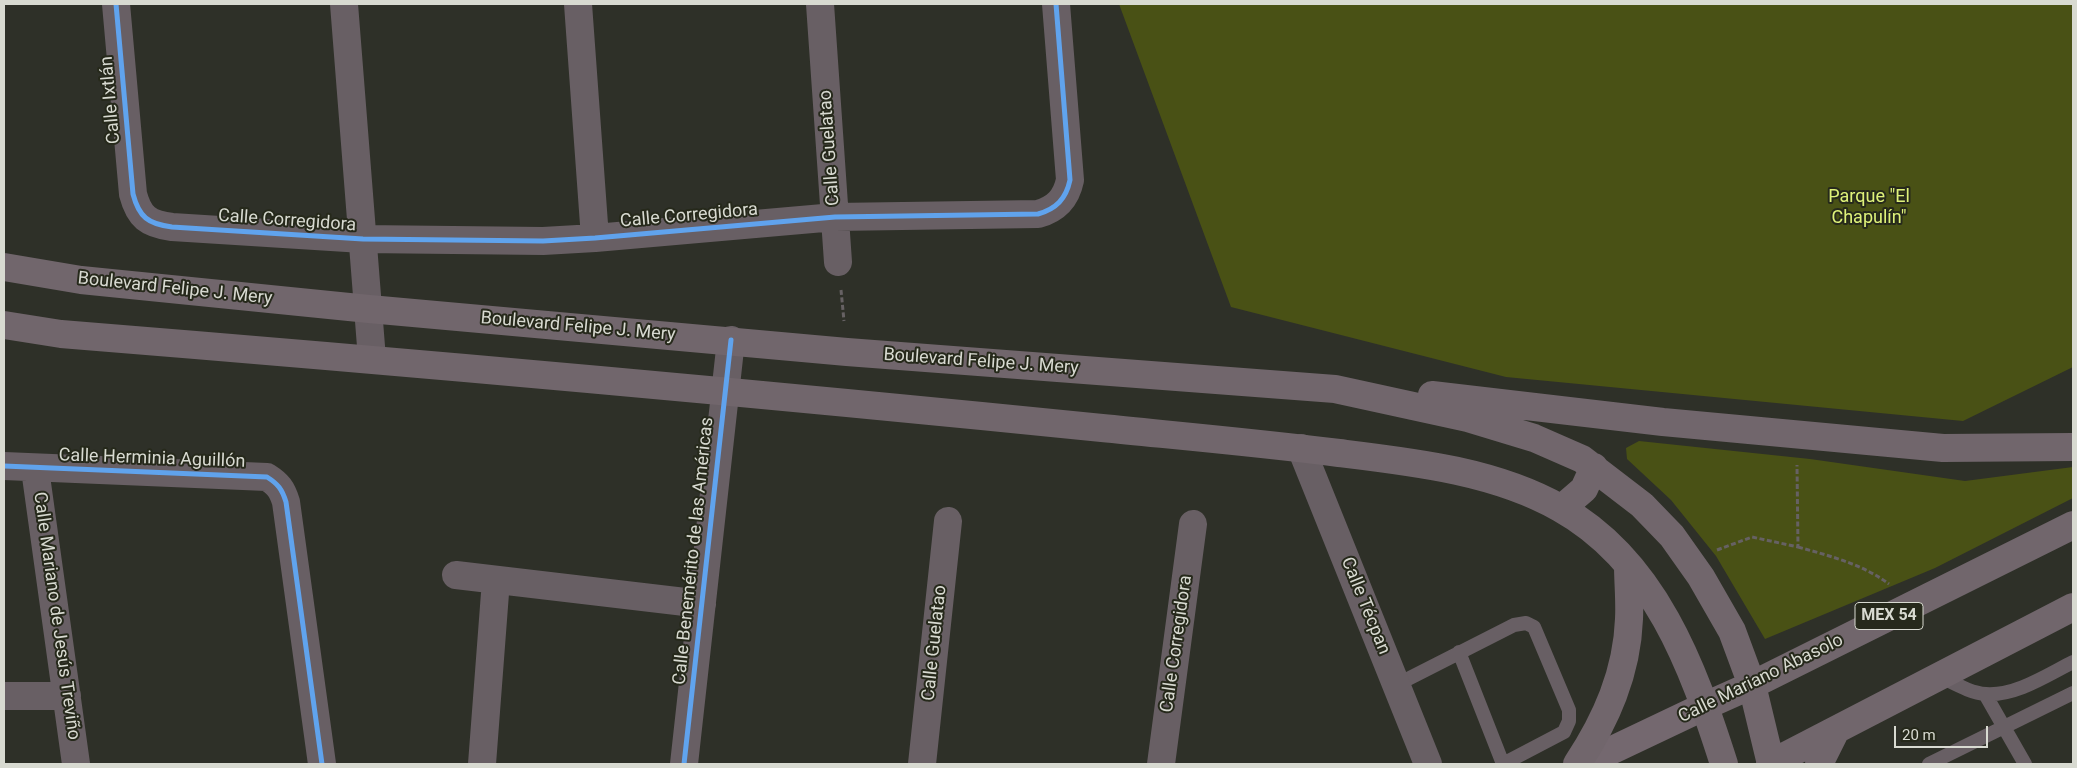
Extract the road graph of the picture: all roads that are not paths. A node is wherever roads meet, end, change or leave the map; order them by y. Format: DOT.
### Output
graph roads {
  1 [pos="116,4"];
  2 [pos="344,4"];
  3 [pos="578,4"];
  4 [pos="820,4"];
  5 [pos="1056,4"];
  6 [pos="133,194"];
  7 [pos="835,217"];
  8 [pos="595,238"];
  9 [pos="364,239"];
  10 [pos="838,262"];
  11 [pos="4,267"];
  12 [pos="370,309"];
  13 [pos="4,325"];
  14 [pos="731,340"];
  15 [pos="372,359"];
  16 [pos="1335,389"];
  17 [pos="726,390"];
  18 [pos="1301,448"];
  19 [pos="2073,448"];
  20 [pos="4,466"];
  21 [pos="1594,467"];
  22 [pos="35,469"];
  23 [pos="1562,508"];
  24 [pos="948,521"];
  25 [pos="1193,524"];
  26 [pos="2073,525"];
  27 [pos="1628,565"];
  28 [pos="456,575"];
  29 [pos="496,580"];
  30 [pos="702,604"];
  31 [pos="2073,607"];
  32 [pos="1459,652"];
  33 [pos="2073,662"];
  34 [pos="1939,676"];
  35 [pos="1396,685"];
  36 [pos="1752,685"];
  37 [pos="2073,693"];
  38 [pos="1985,694"];
  39 [pos="4,696"];
  40 [pos="67,696"];
  41 [pos="1705,706"];
  42 [pos="2004,726"];
  43 [pos="1836,730"];
  44 [pos="76,764"];
  45 [pos="322,764"];
  46 [pos="482,764"];
  47 [pos="684,764"];
  48 [pos="922,764"];
  49 [pos="1161,764"];
  50 [pos="1428,764"];
  51 [pos="1503,764"];
  52 [pos="1577,764"];
  53 [pos="1582,764"];
  54 [pos="1724,764"];
  55 [pos="1770,764"];
  56 [pos="1819,764"];
  57 [pos="1929,764"];
  58 [pos="2025,764"];
  1 -- 6 [label="street, Calle Ixtlán"];
  2 -- 9 [label="street"];
  3 -- 8 [label="street"];
  4 -- 7 [label="street, Calle Guelatao"];
  5 -- 7 [label="street, Calle Corregidora"];
  6 -- 9 [label="street, Calle Corregidora"];
  7 -- 8 [label="street, Calle Corregidora"];
  7 -- 10 [label="street, Calle Guelatao"];
  8 -- 9 [label="street, Calle Corregidora"];
  9 -- 12 [label="street"];
  11 -- 12 [label="main road, Boulevard Felipe J. Mery"];
  12 -- 14 [label="main road, Boulevard Felipe J. Mery"];
  12 -- 15 [label="street"];
  13 -- 15 [label="main road"];
  14 -- 16 [label="main road, Boulevard Felipe J. Mery"];
  14 -- 17 [label="street, Calle Benemérito de las Américas"];
  15 -- 17 [label="main road"];
  16 -- 19 [label="main road"];
  16 -- 21 [label="main road, Boulevard Felipe J. Mery"];
  17 -- 18 [label="main road"];
  17 -- 30 [label="street, Calle Benemérito de las Américas"];
  18 -- 23 [label="main road"];
  18 -- 35 [label="street, Calle Técpan"];
  20 -- 22 [label="street, Calle Herminia Aguillón"];
  21 -- 23 [label="main road"];
  21 -- 36 [label="main road, Boulevard Felipe J. Mery"];
  22 -- 40 [label="street, Calle Mariano de Jesús Treviño"];
  22 -- 45 [label="street, Calle Herminia Aguillón"];
  23 -- 27 [label="main road"];
  24 -- 48 [label="street, Calle Guelatao"];
  25 -- 49 [label="street, Calle Corregidora"];
  26 -- 36 [label="main road, Calle Mariano Abasolo / MEX 54"];
  27 -- 41 [label="main road"];
  27 -- 52 [label="main road"];
  28 -- 29 [label="street, Calle Benemérito de las Américas"];
  29 -- 30 [label="street, Calle Benemérito de las Américas"];
  29 -- 46 [label="street"];
  30 -- 47 [label="street, Calle Benemérito de las Américas"];
  31 -- 34 [label="main road"];
  32 -- 35 [label="lane"];
  32 -- 51 [label="lane"];
  32 -- 51 [label="lane"];
  33 -- 38 [label="lane"];
  34 -- 38 [label="lane"];
  34 -- 43 [label="main road"];
  35 -- 50 [label="street, Calle Técpan"];
  36 -- 41 [label="main road, Calle Mariano Abasolo / MEX 54"];
  36 -- 55 [label="main road, Boulevard Felipe J. Mery"];
  37 -- 42 [label="lane"];
  38 -- 42 [label="lane"];
  39 -- 40 [label="street"];
  40 -- 44 [label="street, Calle Mariano de Jesús Treviño"];
  41 -- 53 [label="main road, Calle Mariano Abasolo / MEX 54"];
  41 -- 54 [label="main road"];
  42 -- 57 [label="lane"];
  42 -- 58 [label="lane"];
  43 -- 55 [label="main road"];
  43 -- 56 [label="main road"];
}
